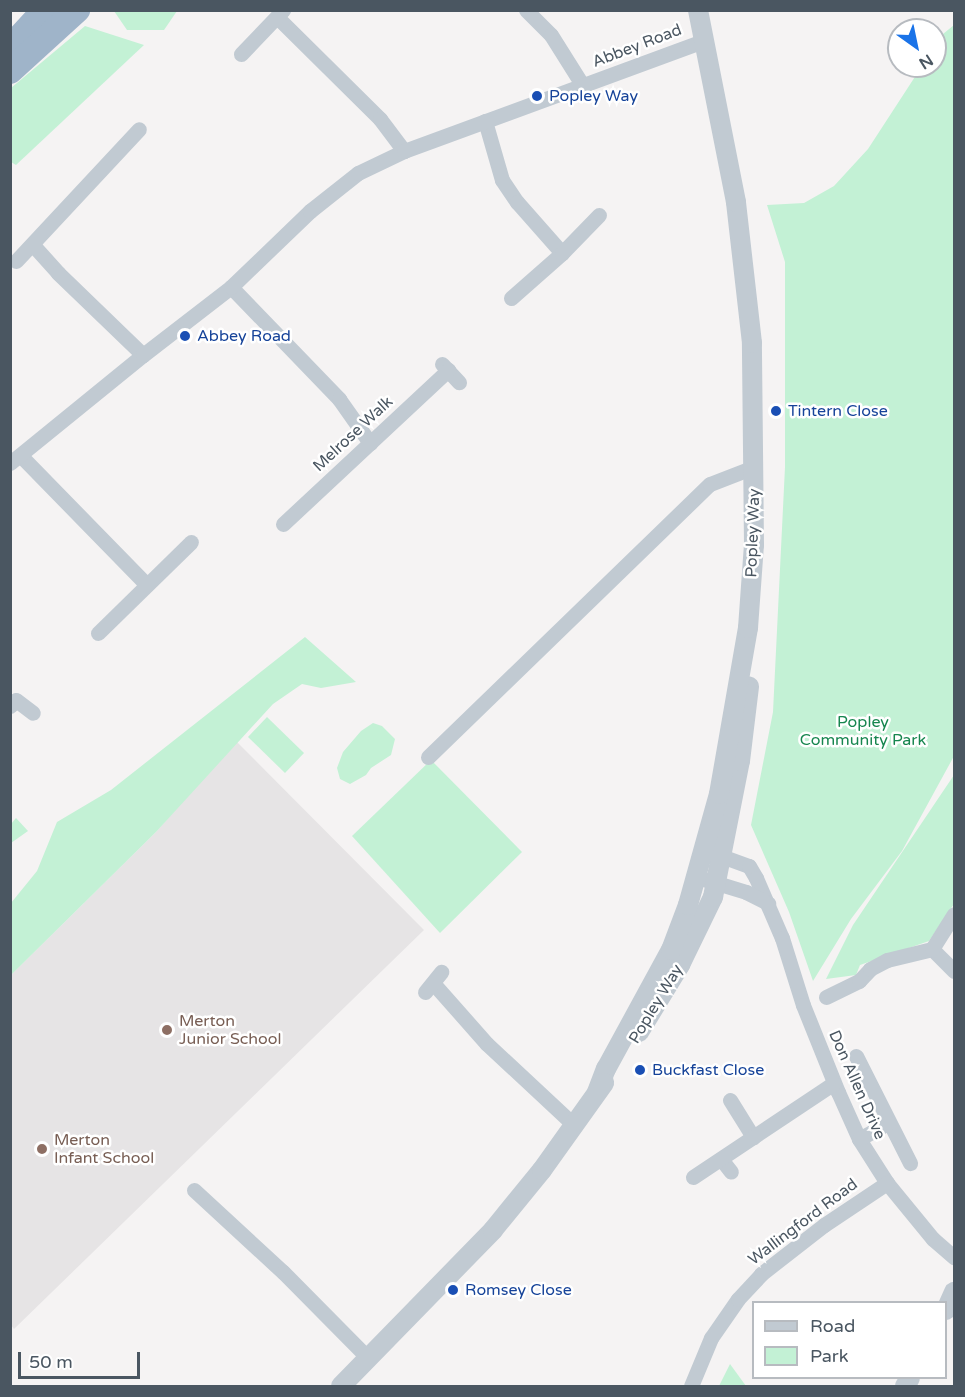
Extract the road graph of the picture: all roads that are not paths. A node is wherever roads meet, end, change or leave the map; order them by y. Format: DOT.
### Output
graph roads {
  1 [pos="45,10"];
  2 [pos="77,10"];
  3 [pos="698,10"];
  4 [pos="527,11"];
  5 [pos="280,14"];
  6 [pos="703,41"];
  7 [pos="10,48"];
  8 [pos="241,54"];
  9 [pos="10,70"];
  10 [pos="583,86"];
  11 [pos="485,121"];
  12 [pos="139,129"];
  13 [pos="404,151"];
  14 [pos="599,215"];
  15 [pos="33,245"];
  16 [pos="562,253"];
  17 [pos="15,261"];
  18 [pos="231,287"];
  19 [pos="511,298"];
  20 [pos="143,354"];
  21 [pos="459,382"];
  22 [pos="370,443"];
  23 [pos="16,460"];
  24 [pos="754,467"];
  25 [pos="283,524"];
  26 [pos="191,542"];
  27 [pos="147,585"];
  28 [pos="98,633"];
  29 [pos="10,705"];
  30 [pos="33,713"];
  31 [pos="428,757"];
  32 [pos="712,853"];
  33 [pos="696,877"];
  34 [pos="716,882"];
  35 [pos="768,903"];
  36 [pos="954,914"];
  37 [pos="932,949"];
  38 [pos="954,971"];
  39 [pos="433,982"];
  40 [pos="826,997"];
  41 [pos="856,1056"];
  42 [pos="834,1083"];
  43 [pos="597,1092"];
  44 [pos="730,1100"];
  45 [pos="888,1123"];
  46 [pos="574,1126"];
  47 [pos="753,1137"];
  48 [pos="860,1139"];
  49 [pos="721,1159"];
  50 [pos="910,1163"];
  51 [pos="731,1172"];
  52 [pos="693,1177"];
  53 [pos="887,1183"];
  54 [pos="194,1190"];
  55 [pos="954,1257"];
  56 [pos="954,1292"];
  57 [pos="947,1306"];
  58 [pos="369,1359"];
  59 [pos="341,1386"];
  60 [pos="691,1386"];
  1 -- 7 [label="highway"];
  2 -- 9 [label="highway"];
  3 -- 6 [label="street, Popley Way"];
  4 -- 10 [label="street, Abbey Road"];
  5 -- 8 [label="street"];
  5 -- 13 [label="street"];
  6 -- 10 [label="street, Abbey Road"];
  6 -- 24 [label="street, Popley Way"];
  10 -- 11 [label="street, Abbey Road"];
  11 -- 13 [label="street, Abbey Road"];
  11 -- 16 [label="street"];
  12 -- 15 [label="street"];
  13 -- 18 [label="street, Abbey Road"];
  14 -- 16 [label="street"];
  15 -- 17 [label="street"];
  15 -- 20 [label="street"];
  16 -- 19 [label="street"];
  18 -- 20 [label="street, Abbey Road"];
  18 -- 22 [label="street"];
  20 -- 23 [label="street, Abbey Road"];
  21 -- 22 [label="street, Melrose Walk"];
  22 -- 25 [label="street, Melrose Walk"];
  23 -- 27 [label="street, Abbey Road"];
  24 -- 31 [label="street"];
  24 -- 32 [label="street, Popley Way"];
  26 -- 27 [label="street"];
  27 -- 28 [label="street"];
  29 -- 30 [label="street"];
  32 -- 33 [label="street, Popley Way"];
  32 -- 34 [label="street, Popley Way"];
  32 -- 35 [label="street, Don Allen Drive"];
  33 -- 34 [label="street"];
  33 -- 43 [label="street, Popley Way"];
  34 -- 35 [label="street"];
  34 -- 43 [label="street, Popley Way"];
  35 -- 42 [label="street, Don Allen Drive"];
  36 -- 37 [label="street"];
  37 -- 38 [label="street"];
  37 -- 40 [label="street"];
  39 -- 46 [label="street"];
  41 -- 45 [label="street"];
  42 -- 47 [label="street"];
  42 -- 48 [label="street, Don Allen Drive"];
  43 -- 46 [label="street, Popley Way"];
  44 -- 47 [label="street"];
  45 -- 48 [label="street"];
  45 -- 50 [label="street"];
  46 -- 58 [label="street, Popley Way"];
  47 -- 49 [label="street"];
  48 -- 53 [label="street, Don Allen Drive"];
  49 -- 51 [label="street"];
  49 -- 52 [label="street"];
  53 -- 55 [label="street, Don Allen Drive"];
  53 -- 60 [label="street, Wallingford Road"];
  54 -- 58 [label="street"];
  56 -- 57 [label="street"];
  58 -- 59 [label="street, Popley Way"];
}
